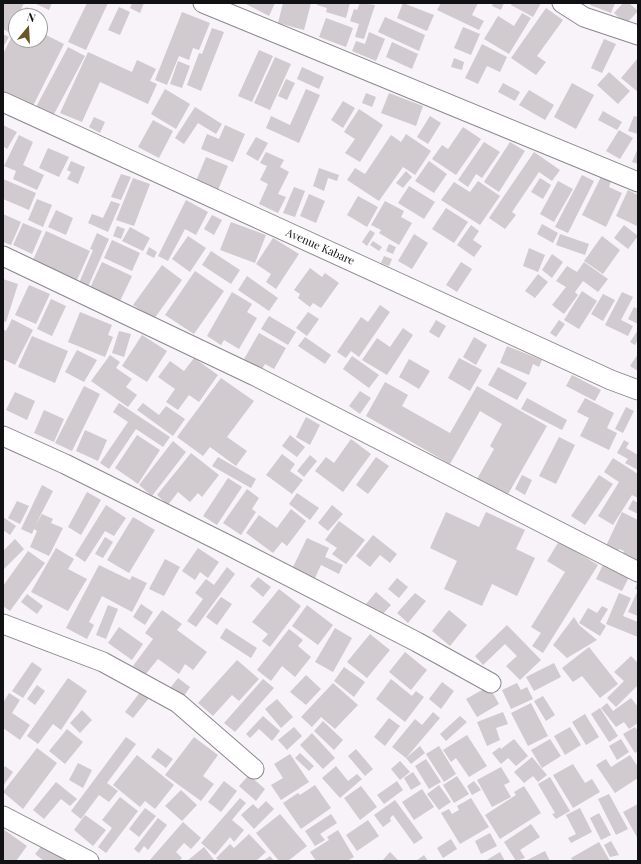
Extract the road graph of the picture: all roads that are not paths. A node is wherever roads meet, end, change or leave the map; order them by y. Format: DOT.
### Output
graph roads {
  1 [pos="203,3"];
  2 [pos="562,3"];
  3 [pos="638,35"];
  4 [pos="3,102"];
  5 [pos="638,182"];
  6 [pos="3,256"];
  7 [pos="638,390"];
  8 [pos="3,436"];
  9 [pos="638,572"];
  10 [pos="3,624"];
  11 [pos="491,683"];
  12 [pos="254,769"];
  13 [pos="3,816"];
  14 [pos="89,861"];
  1 -- 5 [label="street"];
  2 -- 3 [label="street"];
  4 -- 7 [label="street, Avenue Kabare"];
  6 -- 9 [label="street"];
  8 -- 11 [label="street"];
  10 -- 12 [label="street"];
  13 -- 14 [label="street"];
}
